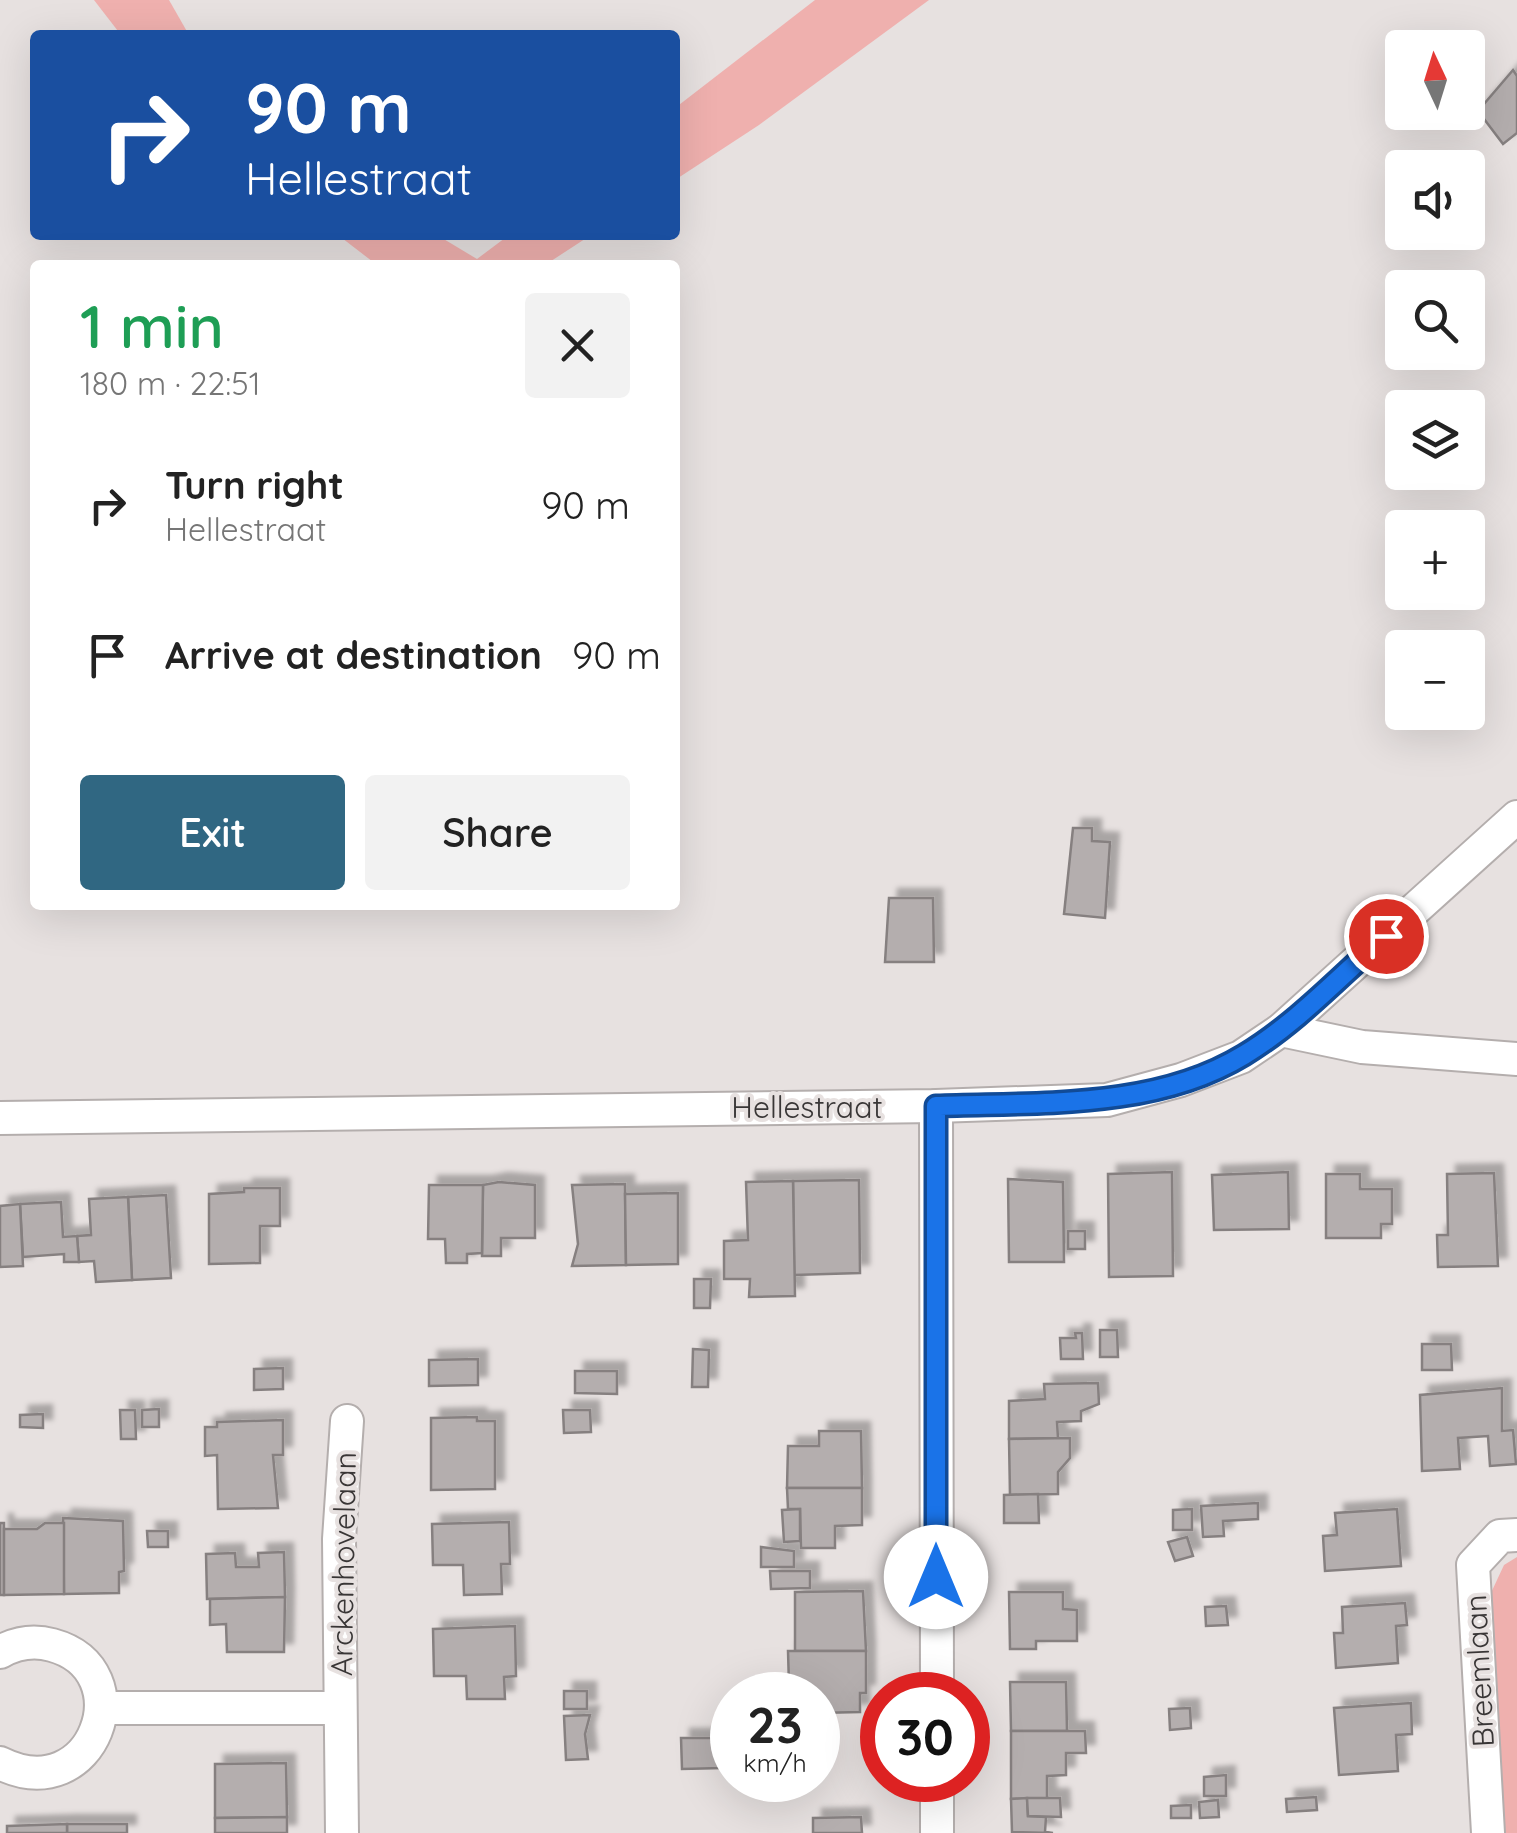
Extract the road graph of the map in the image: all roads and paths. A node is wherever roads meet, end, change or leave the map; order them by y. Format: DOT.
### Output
graph roads {
  1 [pos="1517,816"];
  2 [pos="1281,1030"];
  3 [pos="1517,1059"];
  4 [pos="936,1106"];
  5 [pos="0,1118"];
  6 [pos="346,1420"];
  7 [pos="1517,1535"];
  8 [pos="0,1652"];
  9 [pos="936,1672"];
  10 [pos="101,1708"];
  11 [pos="340,1708"];
  12 [pos="0,1763"];
  13 [pos="936,1802"];
  14 [pos="342,1833"];
  15 [pos="937,1833"];
  16 [pos="1488,1833"];
  1 -- 2 [label="street, Hellestraat"];
  2 -- 3 [label="street"];
  2 -- 4 [label="street, Hellestraat"];
  4 -- 5 [label="street, Hellestraat"];
  4 -- 9 [label="street"];
  6 -- 11 [label="street, Arckenhovelaan"];
  7 -- 16 [label="street, Breemlaan"];
  8 -- 10 [label="street"];
  10 -- 11 [label="street, Arckenhovelaan"];
  10 -- 12 [label="street"];
  11 -- 14 [label="street, Arckenhovelaan"];
  13 -- 15 [label="street"];
}
